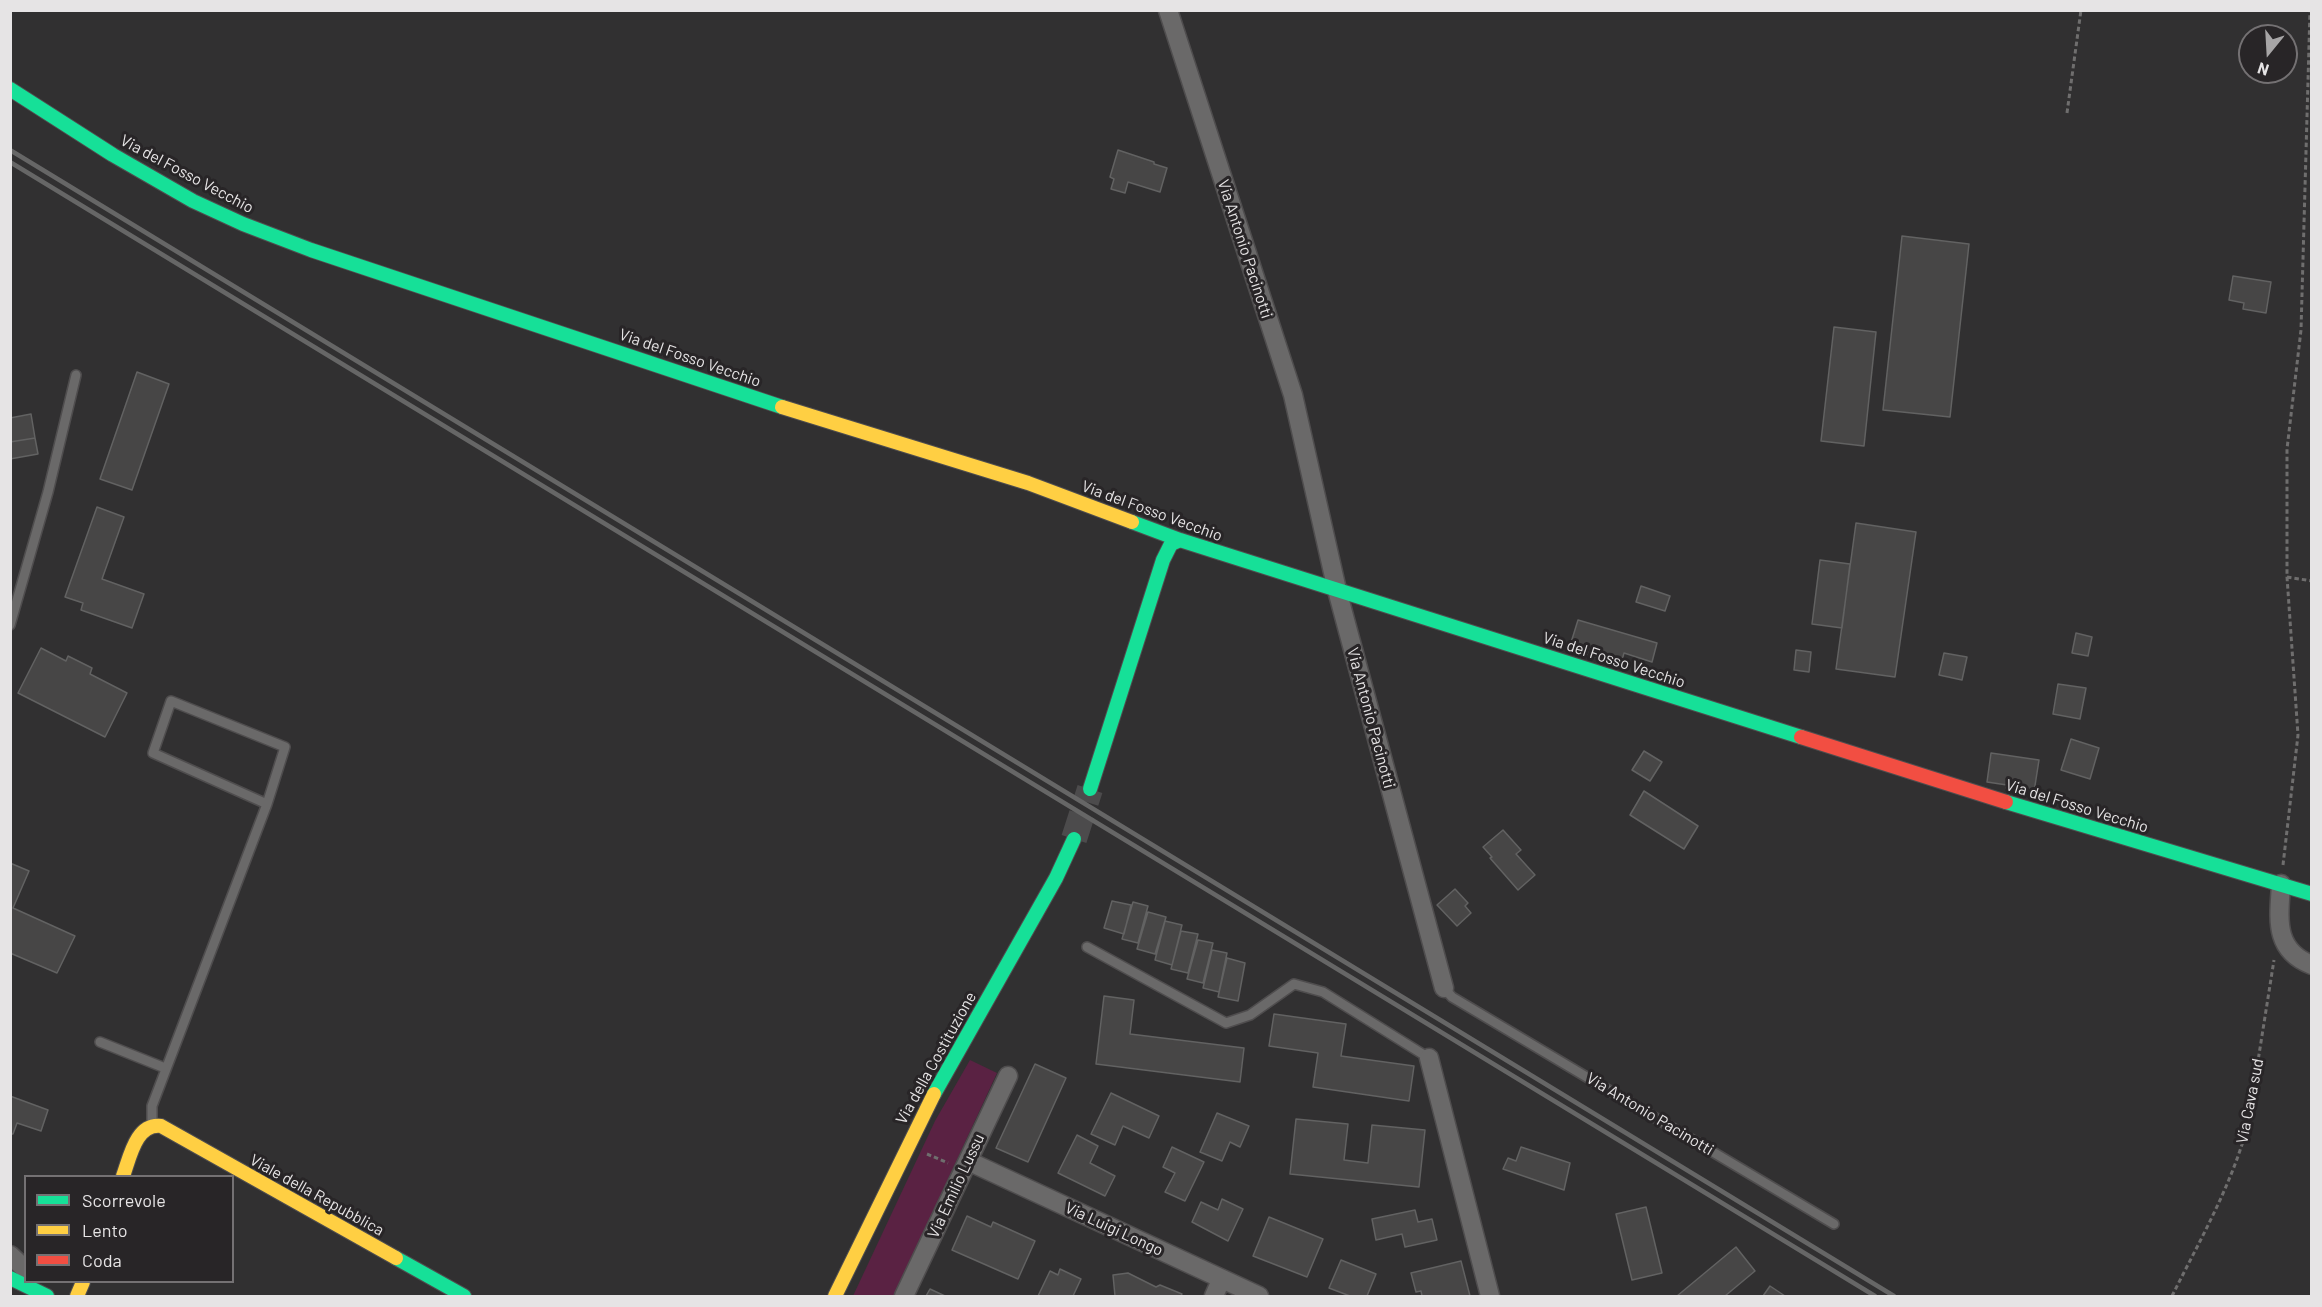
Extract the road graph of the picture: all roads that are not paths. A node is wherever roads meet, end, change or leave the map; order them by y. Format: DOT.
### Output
graph roads {
  1 [pos="1168,10"];
  2 [pos="10,89"];
  3 [pos="76,375"];
  4 [pos="1180,540"];
  5 [pos="1337,590"];
  6 [pos="10,625"];
  7 [pos="1090,789"];
  8 [pos="267,804"];
  9 [pos="1074,839"];
  10 [pos="2281,884"];
  11 [pos="2312,894"];
  12 [pos="1087,947"];
  13 [pos="2312,965"];
  14 [pos="1444,988"];
  15 [pos="100,1042"];
  16 [pos="1429,1058"];
  17 [pos="165,1068"];
  18 [pos="1008,1076"];
  19 [pos="152,1125"];
  20 [pos="966,1166"];
  21 [pos="123,1175"];
  22 [pos="1834,1224"];
  23 [pos="10,1254"];
  24 [pos="24,1273"];
  25 [pos="32,1283"];
  26 [pos="1218,1288"];
  27 [pos="47,1296"];
  28 [pos="464,1296"];
  29 [pos="835,1296"];
  30 [pos="904,1296"];
  31 [pos="1259,1296"];
  32 [pos="1490,1296"];
  1 -- 5 [label="street, Via Antonio Pacinotti"];
  2 -- 4 [label="street, Via del Fosso Vecchio"];
  3 -- 6 [label="lane"];
  4 -- 5 [label="street, Via del Fosso Vecchio"];
  4 -- 7 [label="street"];
  5 -- 10 [label="street, Via del Fosso Vecchio"];
  5 -- 14 [label="street, Via Antonio Pacinotti"];
  8 -- 8 [label="lane"];
  8 -- 17 [label="lane"];
  9 -- 29 [label="street, Via della Costituzione"];
  10 -- 11 [label="street, Via del Fosso Vecchio"];
  10 -- 13 [label="street"];
  12 -- 16 [label="lane"];
  14 -- 22 [label="lane, Via Antonio Pacinotti"];
  15 -- 17 [label="lane"];
  16 -- 32 [label="street"];
  17 -- 19 [label="lane"];
  18 -- 20 [label="street, Via Emilio Lussu"];
  19 -- 21 [label="street"];
  19 -- 28 [label="street, Viale della Repubblica"];
  20 -- 26 [label="street, Via Luigi Longo"];
  20 -- 30 [label="street, Via Emilio Lussu"];
  23 -- 24 [label="street"];
  25 -- 27 [label="street"];
  26 -- 31 [label="street, Via Luigi Longo"];
}
